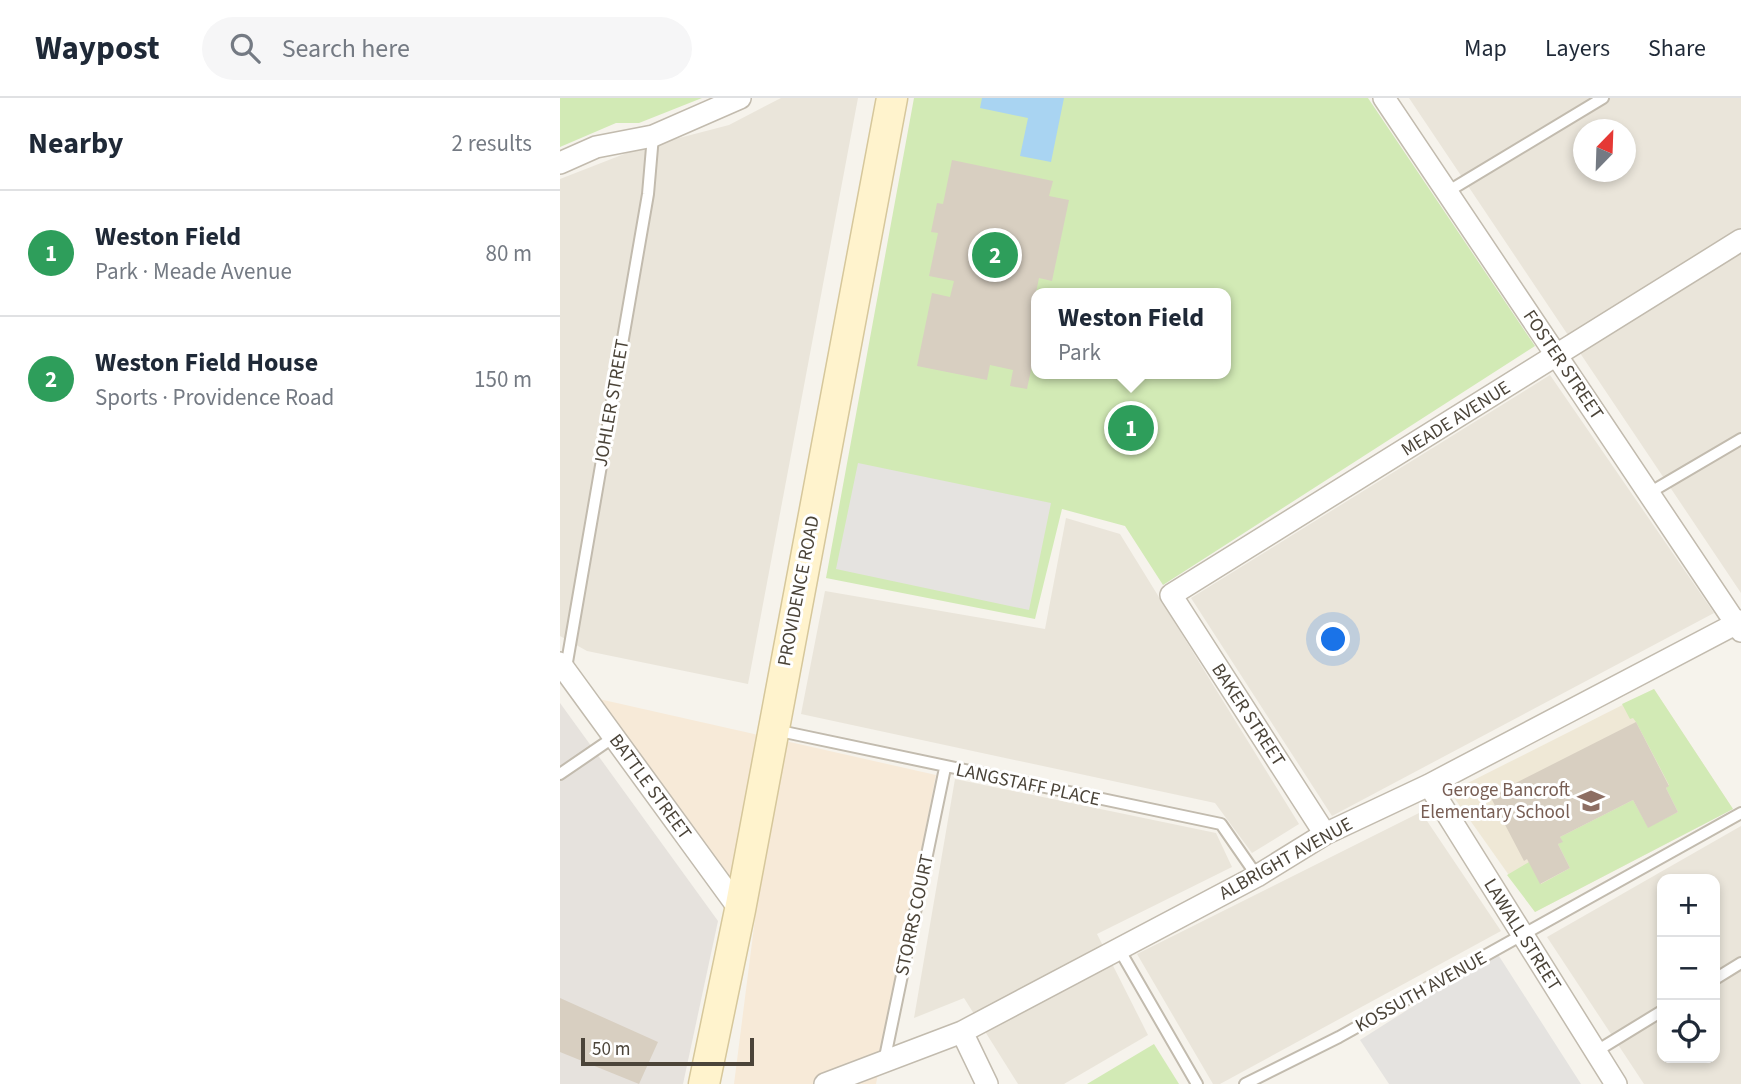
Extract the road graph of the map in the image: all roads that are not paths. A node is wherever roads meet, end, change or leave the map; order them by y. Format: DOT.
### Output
graph roads {
  1 [pos="740,98"];
  2 [pos="892,98"];
  3 [pos="1384,98"];
  4 [pos="1603,98"];
  5 [pos="653,136"];
  6 [pos="560,163"];
  7 [pos="1447,192"];
  8 [pos="1741,240"];
  9 [pos="1557,356"];
  10 [pos="1741,439"];
  11 [pos="1648,493"];
  12 [pos="1171,595"];
  13 [pos="1739,625"];
  14 [pos="563,667"];
  15 [pos="774,730"];
  16 [pos="614,737"];
  17 [pos="946,768"];
  18 [pos="560,774"];
  19 [pos="1429,785"];
  20 [pos="1741,813"];
  21 [pos="1325,834"];
  22 [pos="1257,876"];
  23 [pos="740,909"];
  24 [pos="1522,936"];
  25 [pos="1119,949"];
  26 [pos="1741,963"];
  27 [pos="1720,976"];
  28 [pos="1657,1014"];
  29 [pos="962,1032"];
  30 [pos="1595,1052"];
  31 [pos="884,1062"];
  32 [pos="704,1084"];
  33 [pos="825,1084"];
  34 [pos="987,1084"];
  35 [pos="1196,1084"];
  36 [pos="1245,1084"];
  37 [pos="1616,1084"];
  1 -- 5 [label="street"];
  2 -- 15 [label="main road, PROVIDENCE ROAD"];
  3 -- 7 [label="street, FOSTER STREET"];
  4 -- 7 [label="lane"];
  5 -- 6 [label="street"];
  5 -- 14 [label="lane, JOHLER STREET"];
  7 -- 9 [label="street, FOSTER STREET"];
  8 -- 9 [label="street, MEADE AVENUE"];
  9 -- 11 [label="street, FOSTER STREET"];
  9 -- 12 [label="street, MEADE AVENUE"];
  10 -- 11 [label="lane"];
  11 -- 13 [label="street, FOSTER STREET"];
  12 -- 21 [label="street, BAKER STREET"];
  13 -- 19 [label="street, ALBRIGHT AVENUE"];
  14 -- 16 [label="street, BATTLE STREET"];
  15 -- 17 [label="lane, LANGSTAFF PLACE"];
  15 -- 23 [label="main road, PROVIDENCE ROAD"];
  16 -- 18 [label="lane"];
  16 -- 23 [label="street, BATTLE STREET"];
  17 -- 22 [label="lane, LANGSTAFF PLACE"];
  17 -- 31 [label="lane, STORRS COURT"];
  19 -- 21 [label="street, ALBRIGHT AVENUE"];
  19 -- 24 [label="street, LAWALL STREET"];
  20 -- 24 [label="lane, KOSSUTH AVENUE"];
  21 -- 22 [label="street, ALBRIGHT AVENUE"];
  22 -- 25 [label="street, ALBRIGHT AVENUE"];
  23 -- 32 [label="main road, PROVIDENCE ROAD"];
  24 -- 30 [label="street, LAWALL STREET"];
  24 -- 36 [label="lane, KOSSUTH AVENUE"];
  25 -- 29 [label="street, ALBRIGHT AVENUE"];
  25 -- 35 [label="lane"];
  26 -- 27 [label="lane"];
  28 -- 30 [label="lane"];
  29 -- 31 [label="street, ALBRIGHT AVENUE"];
  29 -- 34 [label="street"];
  30 -- 37 [label="street, LAWALL STREET"];
  31 -- 33 [label="street, ALBRIGHT AVENUE"];
}
